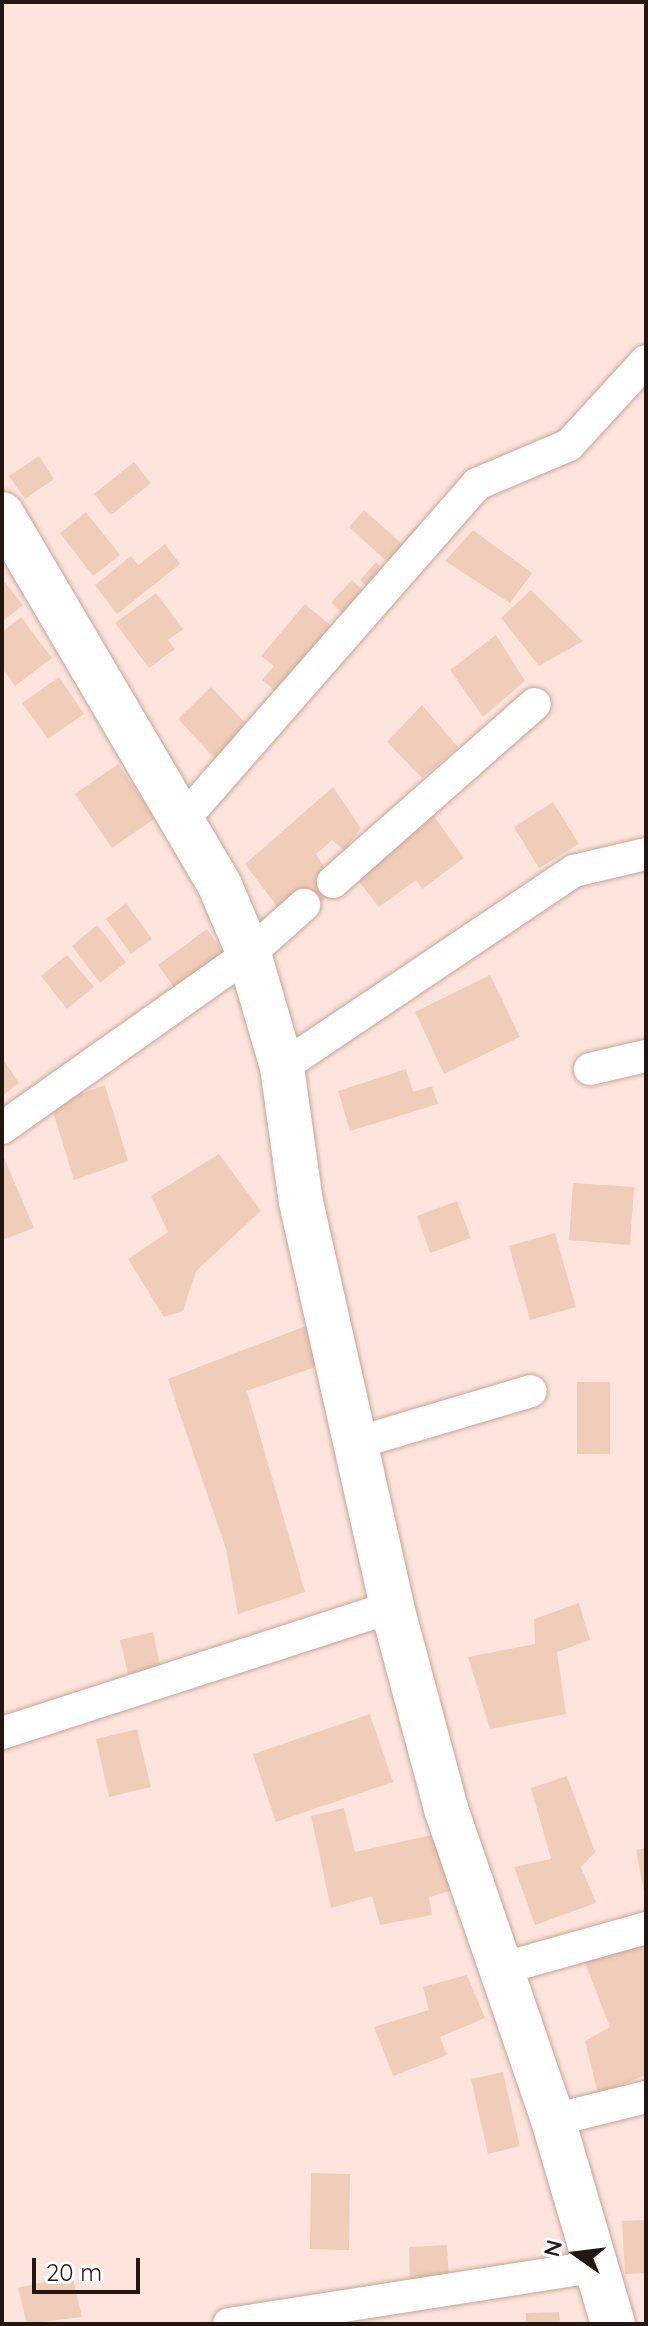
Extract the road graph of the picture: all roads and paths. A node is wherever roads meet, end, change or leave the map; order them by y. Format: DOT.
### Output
graph roads {
  1 [pos="646,361"];
  2 [pos="2,514"];
  3 [pos="535,704"];
  4 [pos="182,821"];
  5 [pos="646,854"];
  6 [pos="333,882"];
  7 [pos="304,905"];
  8 [pos="249,954"];
  9 [pos="646,1056"];
  10 [pos="282,1067"];
  11 [pos="590,1069"];
  12 [pos="2,1128"];
  13 [pos="531,1391"];
  14 [pos="359,1442"];
  15 [pos="392,1607"];
  16 [pos="2,1733"];
  17 [pos="646,1928"];
  18 [pos="500,1969"];
  19 [pos="646,2097"];
  20 [pos="553,2120"];
  21 [pos="595,2267"];
  22 [pos="229,2324"];
  23 [pos="613,2324"];
  1 -- 4 [label="street"];
  2 -- 4 [label="street"];
  3 -- 6 [label="street"];
  4 -- 8 [label="street"];
  5 -- 10 [label="street"];
  7 -- 8 [label="street"];
  8 -- 10 [label="street"];
  8 -- 12 [label="street"];
  9 -- 11 [label="street"];
  10 -- 14 [label="street"];
  13 -- 14 [label="street"];
  14 -- 15 [label="street"];
  15 -- 16 [label="street"];
  15 -- 18 [label="street"];
  17 -- 18 [label="street"];
  18 -- 20 [label="street"];
  19 -- 20 [label="street"];
  20 -- 21 [label="street"];
  21 -- 22 [label="street"];
  21 -- 23 [label="street"];
}
